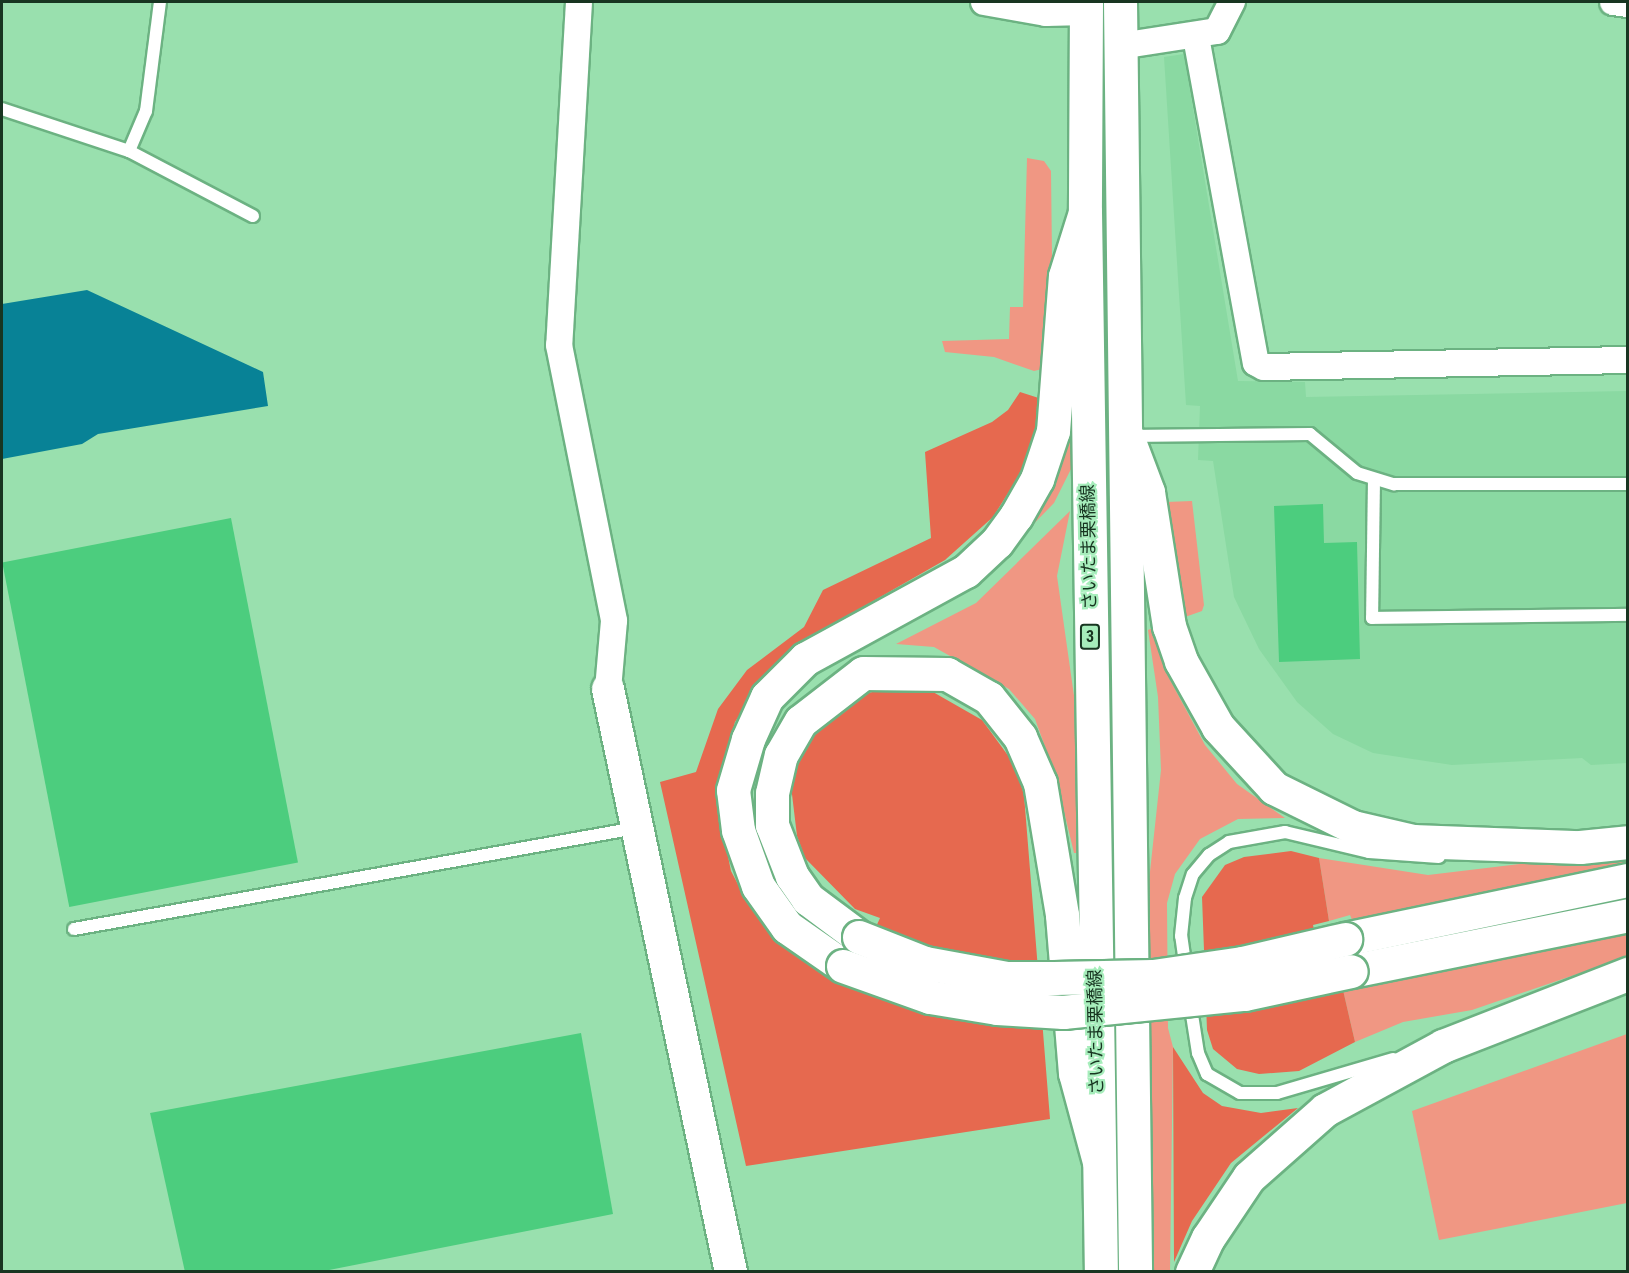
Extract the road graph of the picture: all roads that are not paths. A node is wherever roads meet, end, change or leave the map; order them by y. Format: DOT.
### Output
graph roads {
  1 [pos="160,2"];
  2 [pos="579,2"];
  3 [pos="984,2"];
  4 [pos="1120,2"];
  5 [pos="1232,2"];
  6 [pos="1613,2"];
  7 [pos="1628,4"];
  8 [pos="1086,7"];
  9 [pos="1197,37"];
  10 [pos="1120,46"];
  11 [pos="2,109"];
  12 [pos="129,151"];
  13 [pos="1085,212"];
  14 [pos="253,216"];
  15 [pos="1628,360"];
  16 [pos="1127,436"];
  17 [pos="1374,479"];
  18 [pos="1628,484"];
  19 [pos="1628,615"];
  20 [pos="608,689"];
  21 [pos="638,828"];
  22 [pos="1628,842"];
  23 [pos="1478,846"];
  24 [pos="1628,880"];
  25 [pos="1628,915"];
  26 [pos="74,929"];
  27 [pos="1628,974"];
  28 [pos="1443,1046"];
  29 [pos="1099,1162"];
  30 [pos="731,1272"];
  31 [pos="1101,1272"];
  32 [pos="1135,1272"];
  33 [pos="1192,1272"];
  1 -- 12 [label="lane"];
  2 -- 20 [label="street"];
  3 -- 8 [label="street"];
  4 -- 10 [label="main road, さいたま栗橋線"];
  5 -- 9 [label="street"];
  6 -- 7 [label="street"];
  8 -- 13 [label="main road, さいたま栗橋線 / 3"];
  9 -- 10 [label="street"];
  9 -- 15 [label="street"];
  10 -- 16 [label="main road, さいたま栗橋線"];
  11 -- 12 [label="lane"];
  12 -- 14 [label="lane"];
  13 -- 25 [label="main road, bridge"];
  13 -- 29 [label="main road, さいたま栗橋線 / 3"];
  16 -- 17 [label="lane"];
  16 -- 23 [label="main road"];
  16 -- 32 [label="main road, さいたま栗橋線"];
  17 -- 18 [label="lane"];
  17 -- 19 [label="lane"];
  20 -- 21 [label="street"];
  21 -- 26 [label="lane"];
  21 -- 30 [label="street"];
  22 -- 23 [label="main road"];
  23 -- 28 [label="lane"];
  24 -- 29 [label="main road, bridge"];
  27 -- 28 [label="main road"];
  28 -- 33 [label="main road"];
  29 -- 31 [label="main road, さいたま栗橋線 / 3"];
}
